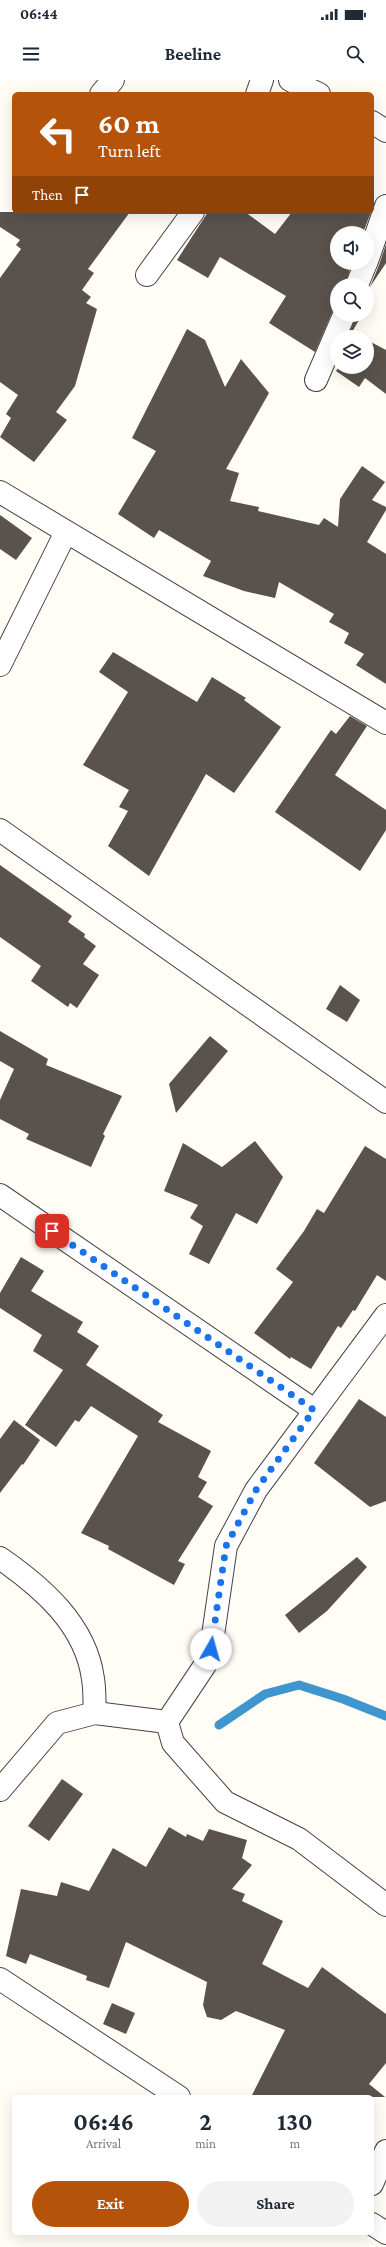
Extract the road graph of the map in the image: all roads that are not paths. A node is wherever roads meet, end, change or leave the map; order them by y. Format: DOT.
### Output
graph roads {
  1 [pos="113,80"];
  2 [pos="262,80"];
  3 [pos="290,80"];
  4 [pos="103,92"];
  5 [pos="257,92"];
  6 [pos="315,92"];
  7 [pos="374,123"];
  8 [pos="386,130"];
  9 [pos="386,206"];
  10 [pos="192,214"];
  11 [pos="374,253"];
  12 [pos="146,275"];
  13 [pos="341,322"];
  14 [pos="316,380"];
  15 [pos="0,492"];
  16 [pos="66,532"];
  17 [pos="0,665"];
  18 [pos="386,723"];
  19 [pos="0,830"];
  20 [pos="386,1102"];
  21 [pos="0,1195"];
  22 [pos="386,1315"];
  23 [pos="314,1410"];
  24 [pos="0,1558"];
  25 [pos="95,1713"];
  26 [pos="168,1722"];
  27 [pos="0,1790"];
  28 [pos="386,1905"];
  29 [pos="0,1979"];
  30 [pos="176,2095"];
  31 [pos="386,2151"];
  32 [pos="374,2179"];
  33 [pos="374,2225"];
  34 [pos="386,2233"];
  1 -- 4 [label="street"];
  2 -- 5 [label="street"];
  3 -- 6 [label="street"];
  7 -- 8 [label="street"];
  9 -- 11 [label="street"];
  10 -- 12 [label="street"];
  13 -- 14 [label="street"];
  15 -- 16 [label="street"];
  16 -- 17 [label="street"];
  16 -- 18 [label="street"];
  19 -- 20 [label="street"];
  21 -- 23 [label="street"];
  22 -- 23 [label="street"];
  23 -- 26 [label="street"];
  24 -- 25 [label="street"];
  25 -- 26 [label="street"];
  25 -- 27 [label="street"];
  26 -- 28 [label="street"];
  29 -- 30 [label="street"];
  31 -- 32 [label="street"];
  33 -- 34 [label="street"];
}
